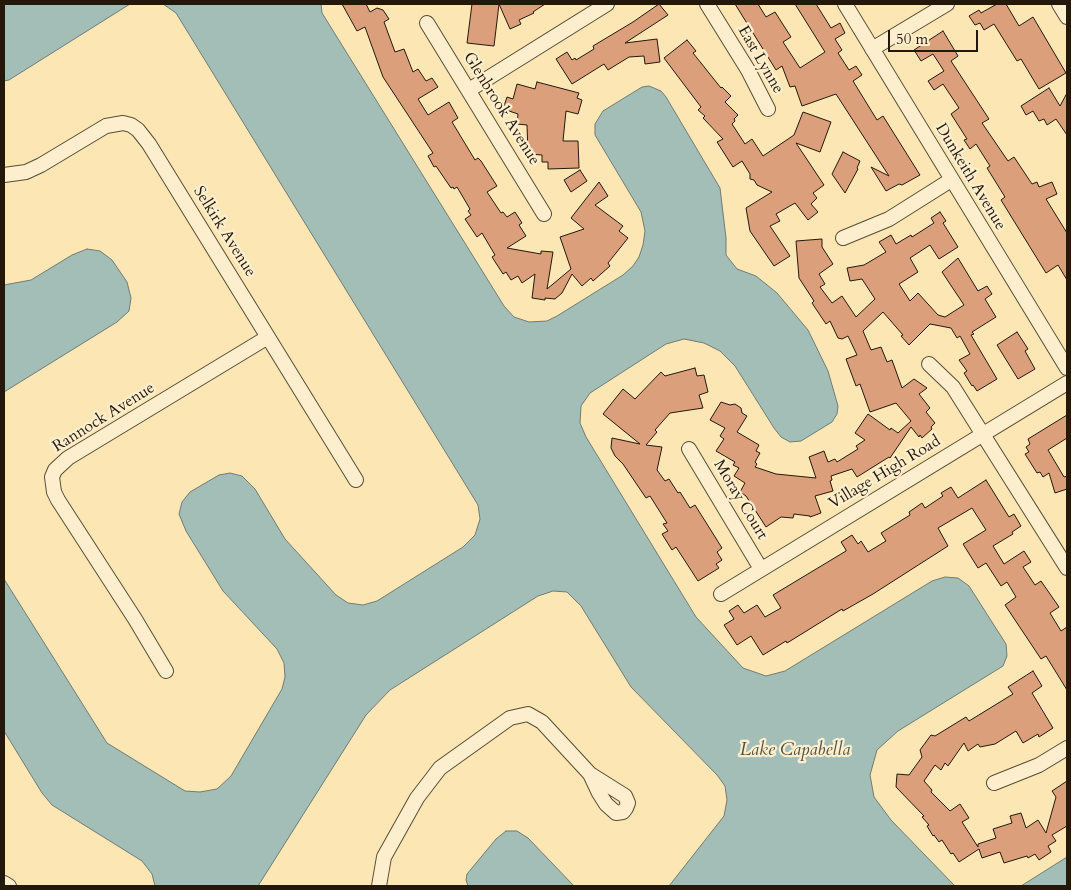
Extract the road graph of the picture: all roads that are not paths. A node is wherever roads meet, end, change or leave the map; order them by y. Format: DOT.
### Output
graph roads {
  1 [pos="607,4"];
  2 [pos="706,4"];
  3 [pos="845,4"];
  4 [pos="947,4"];
  5 [pos="1059,4"];
  6 [pos="1067,17"];
  7 [pos="427,23"];
  8 [pos="872,48"];
  9 [pos="469,90"];
  10 [pos="768,109"];
  11 [pos="4,175"];
  12 [pos="951,180"];
  13 [pos="544,214"];
  14 [pos="843,238"];
  15 [pos="268,337"];
  16 [pos="929,364"];
  17 [pos="1067,368"];
  18 [pos="1067,383"];
  19 [pos="983,434"];
  20 [pos="689,449"];
  21 [pos="356,480"];
  22 [pos="1067,568"];
  23 [pos="761,569"];
  24 [pos="721,594"];
  25 [pos="166,671"];
  26 [pos="1067,748"];
  27 [pos="590,774"];
  28 [pos="994,783"];
  29 [pos="4,882"];
  30 [pos="9,886"];
  31 [pos="379,886"];
  1 -- 9 [label="street"];
  2 -- 10 [label="street, East Lynne"];
  3 -- 8 [label="street, Dunkeith Avenue"];
  4 -- 8 [label="street"];
  5 -- 6 [label="street"];
  7 -- 9 [label="street, Glenbrook Avenue"];
  8 -- 12 [label="street, Dunkeith Avenue"];
  9 -- 13 [label="street, Glenbrook Avenue"];
  11 -- 15 [label="street, Selkirk Avenue"];
  12 -- 14 [label="street"];
  12 -- 17 [label="street, Dunkeith Avenue"];
  15 -- 21 [label="street, Selkirk Avenue"];
  15 -- 25 [label="street, Rannock Avenue"];
  16 -- 19 [label="street"];
  18 -- 19 [label="street, Village High Road"];
  19 -- 22 [label="street"];
  19 -- 23 [label="street, Village High Road"];
  20 -- 23 [label="street, Moray Court"];
  23 -- 24 [label="street, Village High Road"];
  26 -- 28 [label="street"];
  27 -- 31 [label="street"];
  29 -- 30 [label="street"];
}
